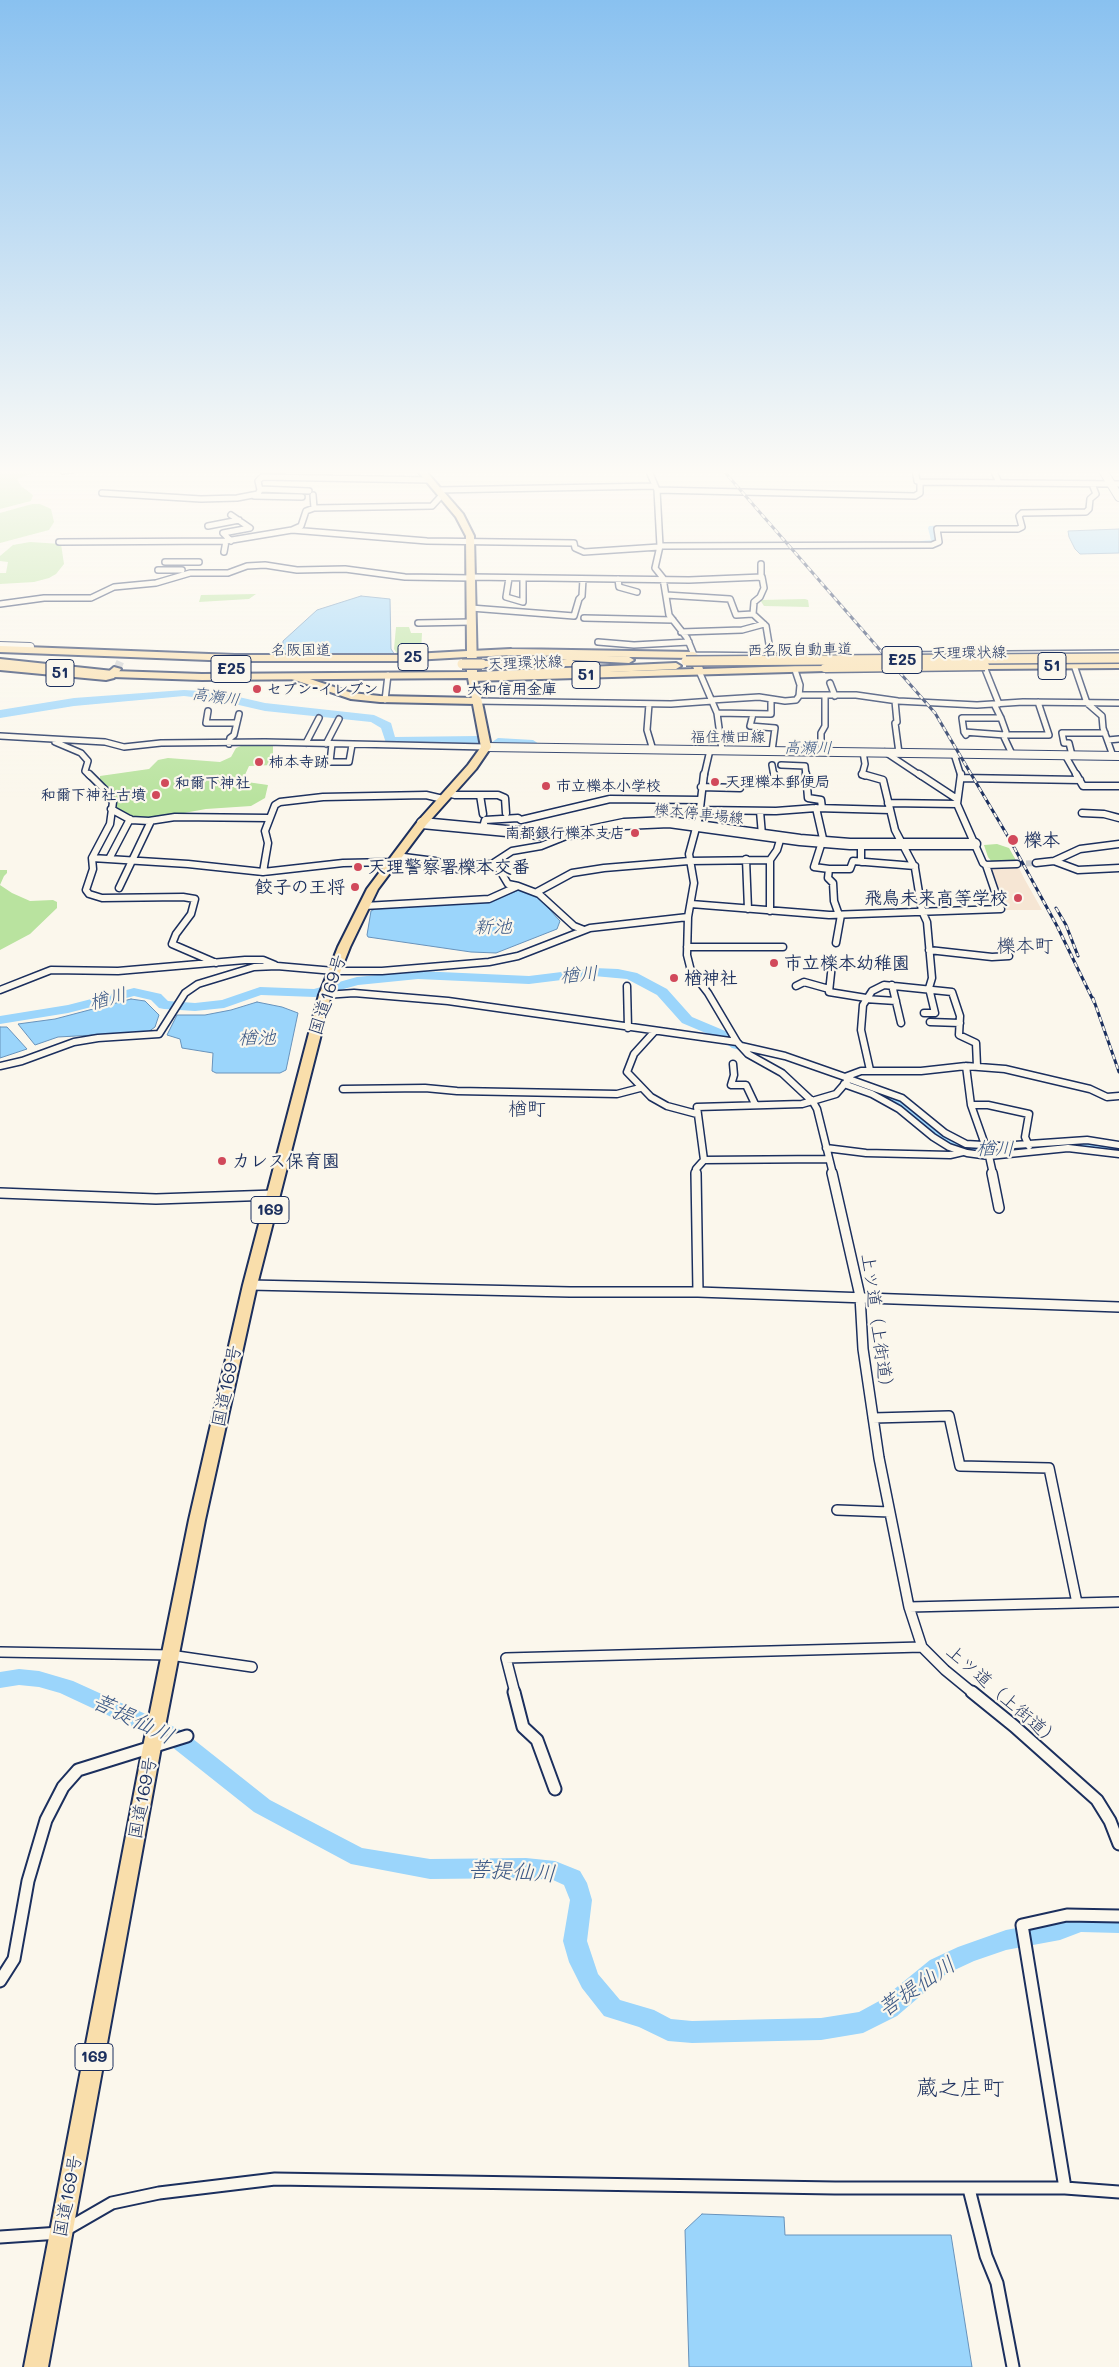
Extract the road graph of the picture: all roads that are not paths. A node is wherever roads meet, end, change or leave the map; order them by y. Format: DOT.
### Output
graph roads {
  1 [pos="168,579"];
  2 [pos="471,579"];
  3 [pos="509,579"];
  4 [pos="523,579"];
  5 [pos="583,579"];
  6 [pos="618,579"];
  7 [pos="663,579"];
  8 [pos="763,579"];
  9 [pos="507,589"];
  10 [pos="523,589"];
  11 [pos="637,592"];
  12 [pos="666,595"];
  13 [pos="0,604"];
  14 [pos="471,608"];
  15 [pos="753,614"];
  16 [pos="584,618"];
  17 [pos="673,620"];
  18 [pos="471,622"];
  19 [pos="418,623"];
  20 [pos="764,624"];
  21 [pos="681,632"];
  22 [pos="598,642"];
  23 [pos="689,642"];
  24 [pos="0,648"];
  25 [pos="503,653"];
  26 [pos="1119,653"];
  27 [pos="0,654"];
  28 [pos="471,654"];
  29 [pos="898,654"];
  30 [pos="771,656"];
  31 [pos="869,656"];
  32 [pos="0,658"];
  33 [pos="1119,660"];
  34 [pos="0,662"];
  35 [pos="684,662"];
  36 [pos="1119,665"];
  37 [pos="0,666"];
  38 [pos="462,666"];
  39 [pos="482,666"];
  40 [pos="1075,666"];
  41 [pos="985,668"];
  42 [pos="913,669"];
  43 [pos="726,670"];
  44 [pos="795,670"];
  45 [pos="876,670"];
  46 [pos="699,671"];
  47 [pos="115,672"];
  48 [pos="388,675"];
  49 [pos="292,676"];
  50 [pos="472,677"];
  51 [pos="830,683"];
  52 [pos="799,695"];
  53 [pos="825,696"];
  54 [pos="835,696"];
  55 [pos="771,699"];
  56 [pos="385,700"];
  57 [pos="476,701"];
  58 [pos="712,701"];
  59 [pos="895,701"];
  60 [pos="1038,702"];
  61 [pos="1087,703"];
  62 [pos="1119,703"];
  63 [pos="648,704"];
  64 [pos="997,704"];
  65 [pos="208,710"];
  66 [pos="239,714"];
  67 [pos="717,714"];
  68 [pos="753,714"];
  69 [pos="320,718"];
  70 [pos="1001,718"];
  71 [pos="339,719"];
  72 [pos="236,723"];
  73 [pos="1105,734"];
  74 [pos="1005,735"];
  75 [pos="0,736"];
  76 [pos="1119,739"];
  77 [pos="48,740"];
  78 [pos="1108,740"];
  79 [pos="306,743"];
  80 [pos="229,744"];
  81 [pos="329,744"];
  82 [pos="352,745"];
  83 [pos="486,747"];
  84 [pos="653,750"];
  85 [pos="710,750"];
  86 [pos="722,750"];
  87 [pos="772,751"];
  88 [pos="821,751"];
  89 [pos="863,752"];
  90 [pos="885,752"];
  91 [pos="899,753"];
  92 [pos="1011,753"];
  93 [pos="954,754"];
  94 [pos="1068,755"];
  95 [pos="1116,756"];
  96 [pos="772,765"];
  97 [pos="781,765"];
  98 [pos="962,778"];
  99 [pos="1080,780"];
  100 [pos="1119,786"];
  101 [pos="701,787"];
  102 [pos="480,795"];
  103 [pos="446,796"];
  104 [pos="701,800"];
  105 [pos="957,801"];
  106 [pos="889,806"];
  107 [pos="819,808"];
  108 [pos="111,809"];
  109 [pos="701,810"];
  110 [pos="760,811"];
  111 [pos="506,813"];
  112 [pos="1082,813"];
  113 [pos="483,814"];
  114 [pos="268,818"];
  115 [pos="1119,818"];
  116 [pos="130,819"];
  117 [pos="151,820"];
  118 [pos="422,823"];
  119 [pos="697,825"];
  120 [pos="482,830"];
  121 [pos="568,835"];
  122 [pos="762,835"];
  123 [pos="782,837"];
  124 [pos="823,842"];
  125 [pos="975,844"];
  126 [pos="1119,844"];
  127 [pos="861,845"];
  128 [pos="904,846"];
  129 [pos="92,858"];
  130 [pos="109,859"];
  131 [pos="394,859"];
  132 [pos="746,859"];
  133 [pos="132,860"];
  134 [pos="770,860"];
  135 [pos="689,861"];
  136 [pos="1054,861"];
  137 [pos="861,862"];
  138 [pos="1036,863"];
  139 [pos="492,864"];
  140 [pos="1017,864"];
  141 [pos="986,865"];
  142 [pos="914,866"];
  143 [pos="1119,868"];
  144 [pos="829,869"];
  145 [pos="263,872"];
  146 [pos="518,886"];
  147 [pos="119,888"];
  148 [pos="537,892"];
  149 [pos="691,904"];
  150 [pos="364,906"];
  151 [pos="748,909"];
  152 [pos="770,911"];
  153 [pos="922,911"];
  154 [pos="840,915"];
  155 [pos="688,917"];
  156 [pos="584,930"];
  157 [pos="836,944"];
  158 [pos="687,946"];
  159 [pos="783,947"];
  160 [pos="929,950"];
  161 [pos="1009,956"];
  162 [pos="216,963"];
  163 [pos="832,964"];
  164 [pos="277,966"];
  165 [pos="334,971"];
  166 [pos="892,985"];
  167 [pos="626,986"];
  168 [pos="796,986"];
  169 [pos="929,988"];
  170 [pos="829,989"];
  171 [pos="0,990"];
  172 [pos="325,995"];
  173 [pos="865,999"];
  174 [pos="896,1001"];
  175 [pos="924,1013"];
  176 [pos="930,1022"];
  177 [pos="900,1023"];
  178 [pos="960,1023"];
  179 [pos="628,1028"];
  180 [pos="654,1032"];
  181 [pos="739,1044"];
  182 [pos="733,1064"];
  183 [pos="0,1066"];
  184 [pos="966,1066"];
  185 [pos="977,1066"];
  186 [pos="870,1070"];
  187 [pos="846,1081"];
  188 [pos="640,1088"];
  189 [pos="342,1089"];
  190 [pos="1119,1096"];
  191 [pos="813,1102"];
  192 [pos="755,1104"];
  193 [pos="971,1105"];
  194 [pos="697,1114"];
  195 [pos="1028,1144"];
  196 [pos="1119,1145"];
  197 [pos="826,1148"];
  198 [pos="986,1151"];
  199 [pos="962,1152"];
  200 [pos="1033,1152"];
  201 [pos="1119,1154"];
  202 [pos="829,1159"];
  203 [pos="704,1160"];
  204 [pos="0,1193"];
  205 [pos="274,1195"];
  206 [pos="999,1208"];
  207 [pos="250,1285"];
  208 [pos="698,1292"];
  209 [pos="860,1296"];
  210 [pos="1119,1307"];
  211 [pos="873,1418"];
  212 [pos="837,1510"];
  213 [pos="890,1512"];
  214 [pos="1119,1602"];
  215 [pos="1077,1603"];
  216 [pos="909,1607"];
  217 [pos="922,1647"];
  218 [pos="0,1652"];
  219 [pos="170,1656"];
  220 [pos="252,1667"];
  221 [pos="159,1736"];
  222 [pos="187,1736"];
  223 [pos="555,1790"];
  224 [pos="1119,1844"];
  225 [pos="1119,1916"];
  226 [pos="0,1980"];
  227 [pos="1065,2188"];
  228 [pos="969,2189"];
  229 [pos="1119,2192"];
  230 [pos="60,2233"];
  231 [pos="0,2237"];
  232 [pos="36,2367"];
  233 [pos="1013,2367"];
  1 -- 13 [label="street"];
  2 -- 14 [label="highway"];
  3 -- 9 [label="street"];
  4 -- 10 [label="street"];
  5 -- 14 [label="street"];
  6 -- 11 [label="street"];
  7 -- 12 [label="street"];
  8 -- 15 [label="street"];
  9 -- 10 [label="street"];
  9 -- 10 [label="street"];
  12 -- 15 [label="street"];
  12 -- 17 [label="street"];
  14 -- 18 [label="highway"];
  15 -- 20 [label="street"];
  16 -- 17 [label="street"];
  17 -- 21 [label="street"];
  18 -- 19 [label="street"];
  18 -- 28 [label="highway"];
  20 -- 21 [label="street"];
  20 -- 30 [label="street"];
  21 -- 23 [label="street"];
  22 -- 23 [label="street"];
  23 -- 35 [label="street"];
  24 -- 28 [label="highway, 25"];
  25 -- 28 [label="main road, 天理環状線 / 51"];
  25 -- 35 [label="highway"];
  25 -- 35 [label="main road, 天理環状線 / 51"];
  26 -- 29 [label="street"];
  27 -- 38 [label="highway, 名阪国道 / E25"];
  28 -- 50 [label="highway"];
  30 -- 31 [label="street"];
  30 -- 35 [label="street"];
  32 -- 38 [label="highway, 名阪国道 / E25"];
  33 -- 35 [label="highway, 西名阪自動車道 / E25, bridge"];
  34 -- 47 [label="highway"];
  35 -- 39 [label="highway, 西名阪自動車道 / E25"];
  35 -- 46 [label="main road"];
  35 -- 50 [label="highway"];
  36 -- 40 [label="main road, 天理環状線 / 51"];
  37 -- 47 [label="main road, 51"];
  38 -- 39 [label="highway, 名阪国道 / E25"];
  40 -- 41 [label="main road, 天理環状線 / 51"];
  40 -- 61 [label="street"];
  41 -- 42 [label="street"];
  41 -- 43 [label="main road, 天理環状線 / 51, bridge"];
  41 -- 64 [label="street"];
  43 -- 44 [label="street"];
  43 -- 46 [label="main road, 天理環状線 / 51"];
  44 -- 45 [label="street"];
  44 -- 52 [label="street"];
  46 -- 50 [label="main road, 天理環状線 / 51"];
  46 -- 58 [label="street"];
  47 -- 49 [label="highway, 25"];
  48 -- 49 [label="highway, 25"];
  48 -- 50 [label="highway, 25"];
  48 -- 56 [label="street"];
  49 -- 56 [label="main road"];
  50 -- 57 [label="highway"];
  51 -- 54 [label="street"];
  52 -- 53 [label="street"];
  52 -- 55 [label="street"];
  53 -- 54 [label="street"];
  53 -- 88 [label="street"];
  54 -- 59 [label="street"];
  55 -- 58 [label="street"];
  55 -- 68 [label="street"];
  56 -- 57 [label="main road"];
  57 -- 63 [label="street"];
  57 -- 83 [label="highway"];
  58 -- 63 [label="street"];
  58 -- 67 [label="street"];
  59 -- 64 [label="street"];
  59 -- 91 [label="street"];
  60 -- 61 [label="street"];
  60 -- 64 [label="street"];
  60 -- 74 [label="street"];
  61 -- 62 [label="street"];
  61 -- 73 [label="street"];
  63 -- 84 [label="street"];
  64 -- 70 [label="street"];
  65 -- 72 [label="street"];
  66 -- 72 [label="street"];
  67 -- 68 [label="street"];
  67 -- 86 [label="street"];
  68 -- 87 [label="street"];
  69 -- 79 [label="street"];
  70 -- 74 [label="street"];
  70 -- 74 [label="street"];
  71 -- 81 [label="street"];
  72 -- 80 [label="street"];
  73 -- 78 [label="street"];
  73 -- 94 [label="street"];
  74 -- 92 [label="street"];
  75 -- 77 [label="street"];
  76 -- 78 [label="street"];
  77 -- 80 [label="street"];
  77 -- 108 [label="street"];
  78 -- 95 [label="street"];
  79 -- 80 [label="street"];
  79 -- 81 [label="street"];
  81 -- 82 [label="street"];
  81 -- 82 [label="street"];
  82 -- 83 [label="street"];
  83 -- 84 [label="main road, 福住横田線"];
  83 -- 103 [label="highway, 国道169号 / 169"];
  84 -- 85 [label="main road, 福住横田線"];
  85 -- 86 [label="main road, 福住横田線"];
  85 -- 101 [label="street, 上ツ道（上街道）"];
  86 -- 87 [label="main road, 福住横田線"];
  87 -- 88 [label="main road, 福住横田線"];
  88 -- 89 [label="main road, 福住横田線"];
  89 -- 90 [label="main road, 福住横田線"];
  89 -- 106 [label="street"];
  90 -- 91 [label="main road, 福住横田線"];
  90 -- 105 [label="street"];
  91 -- 93 [label="main road, 福住横田線"];
  92 -- 93 [label="main road, 福住横田線"];
  92 -- 94 [label="main road, 福住横田線"];
  93 -- 98 [label="street"];
  94 -- 95 [label="main road, 福住横田線"];
  94 -- 99 [label="street"];
  96 -- 101 [label="street"];
  97 -- 107 [label="street"];
  98 -- 99 [label="street"];
  98 -- 105 [label="street"];
  99 -- 100 [label="street"];
  101 -- 104 [label="street, 上ツ道（上街道）"];
  102 -- 103 [label="street"];
  102 -- 111 [label="street"];
  102 -- 113 [label="street"];
  103 -- 114 [label="street"];
  103 -- 118 [label="highway, 国道169号 / 169"];
  104 -- 109 [label="street, 上ツ道（上街道）"];
  104 -- 120 [label="street"];
  105 -- 106 [label="street"];
  105 -- 125 [label="street"];
  106 -- 107 [label="street"];
  106 -- 128 [label="street"];
  107 -- 110 [label="street"];
  107 -- 124 [label="street"];
  108 -- 116 [label="street"];
  108 -- 129 [label="street"];
  109 -- 110 [label="street"];
  109 -- 119 [label="street, 上ツ道（上街道）"];
  110 -- 122 [label="street"];
  112 -- 115 [label="street"];
  114 -- 117 [label="street"];
  114 -- 145 [label="street"];
  116 -- 117 [label="street"];
  116 -- 130 [label="street"];
  117 -- 133 [label="street"];
  118 -- 120 [label="main road, 櫟本停車場線"];
  118 -- 131 [label="highway, 国道169号 / 169"];
  119 -- 121 [label="main road, 櫟本停車場線"];
  119 -- 122 [label="main road, 櫟本停車場線"];
  119 -- 135 [label="street, 上ツ道（上街道）"];
  120 -- 121 [label="main road, 櫟本停車場線"];
  121 -- 139 [label="street"];
  122 -- 123 [label="main road, 櫟本停車場線"];
  123 -- 124 [label="main road, 櫟本停車場線"];
  123 -- 134 [label="street"];
  124 -- 127 [label="main road, 櫟本停車場線"];
  124 -- 144 [label="street"];
  125 -- 128 [label="main road, 櫟本停車場線"];
  125 -- 141 [label="street"];
  126 -- 136 [label="street"];
  127 -- 128 [label="main road, 櫟本停車場線"];
  127 -- 137 [label="street"];
  128 -- 142 [label="street"];
  129 -- 130 [label="street"];
  129 -- 162 [label="street"];
  130 -- 133 [label="street"];
  131 -- 139 [label="street"];
  131 -- 145 [label="street"];
  131 -- 150 [label="highway, 国道169号 / 169"];
  132 -- 134 [label="street"];
  132 -- 135 [label="street"];
  132 -- 151 [label="street"];
  133 -- 145 [label="street"];
  133 -- 147 [label="street"];
  134 -- 152 [label="street"];
  135 -- 148 [label="street"];
  135 -- 149 [label="street, 上ツ道（上街道）"];
  136 -- 138 [label="street"];
  136 -- 143 [label="street"];
  137 -- 142 [label="street"];
  137 -- 144 [label="street"];
  139 -- 146 [label="street"];
  140 -- 141 [label="street"];
  141 -- 153 [label="street"];
  142 -- 153 [label="street"];
  144 -- 154 [label="street"];
  146 -- 148 [label="street"];
  146 -- 150 [label="street"];
  148 -- 156 [label="street"];
  149 -- 151 [label="street"];
  149 -- 155 [label="street, 上ツ道（上街道）"];
  150 -- 165 [label="highway, 国道169号 / 169"];
  151 -- 152 [label="street"];
  152 -- 154 [label="street"];
  153 -- 154 [label="street"];
  153 -- 160 [label="street"];
  154 -- 157 [label="street"];
  155 -- 156 [label="street"];
  155 -- 158 [label="street, 上ツ道（上街道）"];
  156 -- 165 [label="street"];
  158 -- 159 [label="street"];
  158 -- 181 [label="street, 上ツ道（上街道）"];
  160 -- 161 [label="street"];
  160 -- 169 [label="street"];
  162 -- 164 [label="street"];
  162 -- 171 [label="street"];
  163 -- 170 [label="street"];
  164 -- 165 [label="street"];
  164 -- 183 [label="street"];
  165 -- 172 [label="highway, 国道169号 / 169"];
  166 -- 169 [label="street"];
  166 -- 173 [label="street"];
  166 -- 174 [label="street"];
  167 -- 179 [label="street"];
  168 -- 170 [label="street"];
  169 -- 175 [label="street"];
  169 -- 178 [label="street"];
  170 -- 173 [label="street"];
  172 -- 179 [label="street"];
  172 -- 205 [label="highway, 国道169号 / 169"];
  173 -- 174 [label="street"];
  173 -- 186 [label="street"];
  174 -- 177 [label="street"];
  176 -- 178 [label="street"];
  178 -- 185 [label="street"];
  179 -- 180 [label="street"];
  180 -- 181 [label="street"];
  180 -- 188 [label="street"];
  181 -- 187 [label="street"];
  181 -- 191 [label="street, 上ツ道（上街道）"];
  182 -- 192 [label="street"];
  184 -- 185 [label="street"];
  184 -- 186 [label="street"];
  184 -- 193 [label="street"];
  185 -- 190 [label="street"];
  186 -- 187 [label="street"];
  187 -- 191 [label="street"];
  187 -- 198 [label="street"];
  187 -- 199 [label="street"];
  188 -- 189 [label="street"];
  188 -- 194 [label="street"];
  191 -- 192 [label="street"];
  191 -- 197 [label="street, 上ツ道（上街道）"];
  192 -- 194 [label="street"];
  193 -- 195 [label="street"];
  193 -- 198 [label="street"];
  194 -- 203 [label="street"];
  195 -- 196 [label="street"];
  195 -- 198 [label="street"];
  195 -- 200 [label="street"];
  197 -- 199 [label="street"];
  197 -- 202 [label="street, 上ツ道（上街道）"];
  198 -- 199 [label="street"];
  198 -- 200 [label="street"];
  198 -- 206 [label="street"];
  200 -- 201 [label="street"];
  202 -- 203 [label="street"];
  202 -- 209 [label="street, 上ツ道（上街道）"];
  203 -- 208 [label="street"];
  204 -- 205 [label="street"];
  205 -- 207 [label="highway, 国道169号 / 169"];
  207 -- 208 [label="street"];
  207 -- 219 [label="highway, 国道169号 / 169"];
  208 -- 209 [label="street"];
  209 -- 210 [label="street"];
  209 -- 211 [label="street, 上ツ道（上街道）"];
  211 -- 213 [label="street, 上ツ道（上街道）"];
  211 -- 215 [label="street"];
  212 -- 213 [label="street"];
  213 -- 216 [label="street, 上ツ道（上街道）"];
  214 -- 215 [label="street"];
  215 -- 216 [label="street"];
  216 -- 217 [label="street, 上ツ道（上街道）"];
  217 -- 223 [label="street"];
  217 -- 224 [label="street, 上ツ道（上街道）"];
  218 -- 219 [label="street"];
  219 -- 220 [label="street"];
  219 -- 221 [label="highway, 国道169号 / 169"];
  221 -- 222 [label="street"];
  221 -- 226 [label="street"];
  221 -- 230 [label="highway, 国道169号 / 169"];
  225 -- 227 [label="street"];
  227 -- 228 [label="street"];
  227 -- 229 [label="street"];
  228 -- 230 [label="street"];
  228 -- 233 [label="street"];
  230 -- 231 [label="street"];
  230 -- 232 [label="highway, 国道169号 / 169"];
}
